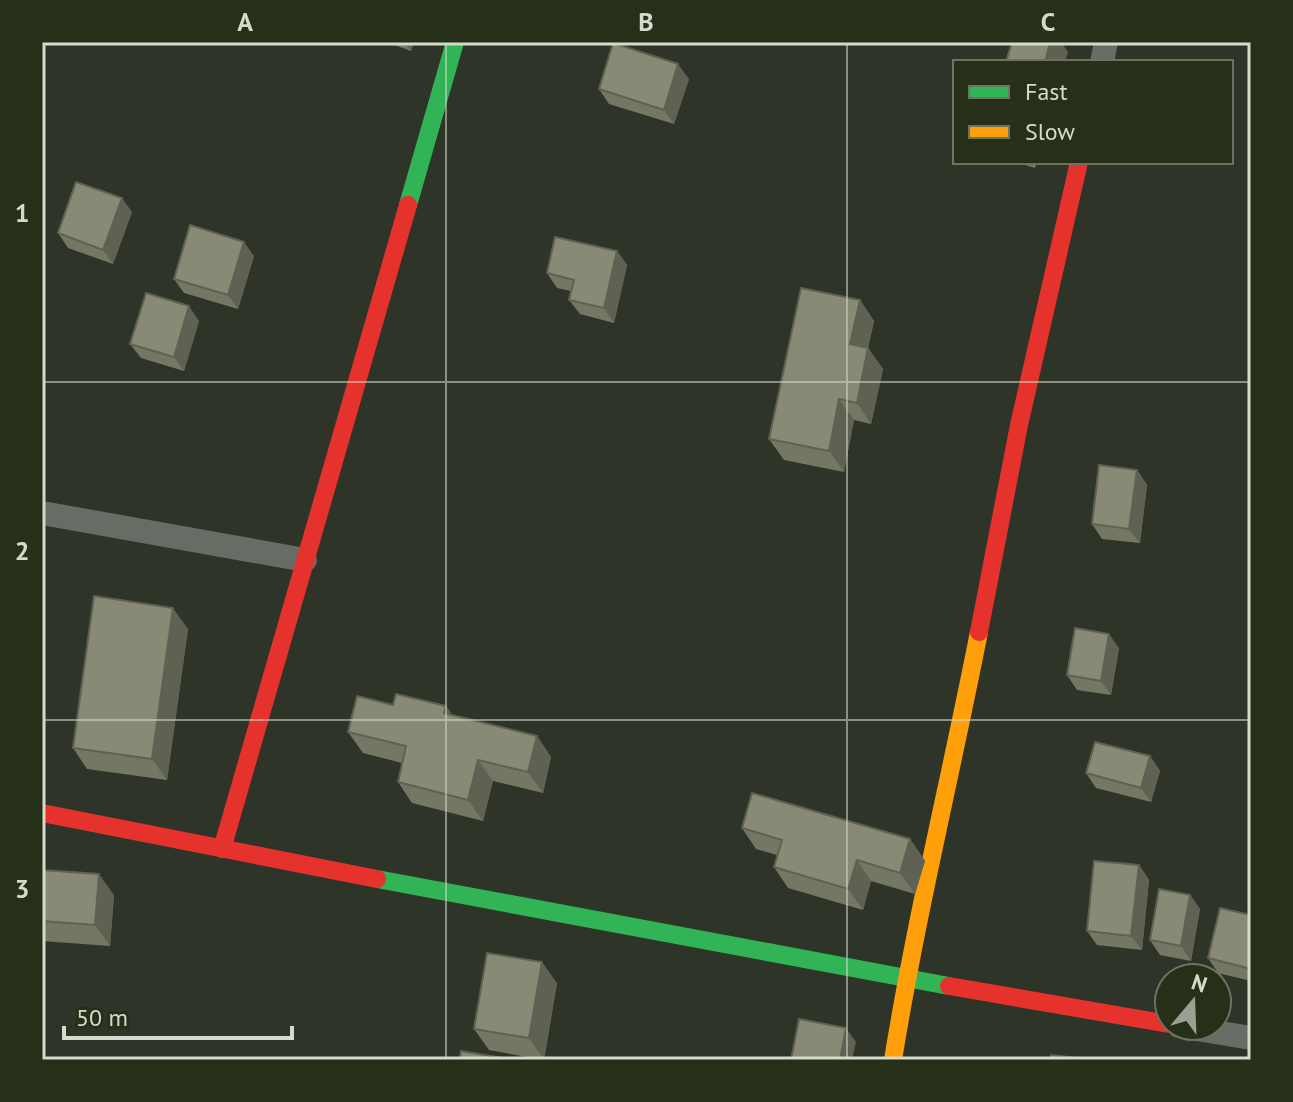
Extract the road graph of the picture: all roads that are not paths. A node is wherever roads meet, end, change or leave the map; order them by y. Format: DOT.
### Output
graph roads {
  1 [pos="455,42"];
  2 [pos="1079,164"];
  3 [pos="42,513"];
  4 [pos="305,560"];
  5 [pos="42,813"];
  6 [pos="222,849"];
  7 [pos="906,979"];
  8 [pos="1153,1021"];
  9 [pos="893,1060"];
  1 -- 4 [label="street"];
  2 -- 7 [label="street"];
  3 -- 4 [label="street"];
  4 -- 6 [label="street"];
  5 -- 6 [label="street"];
  6 -- 7 [label="street"];
  7 -- 8 [label="street"];
  7 -- 9 [label="street"];
}
